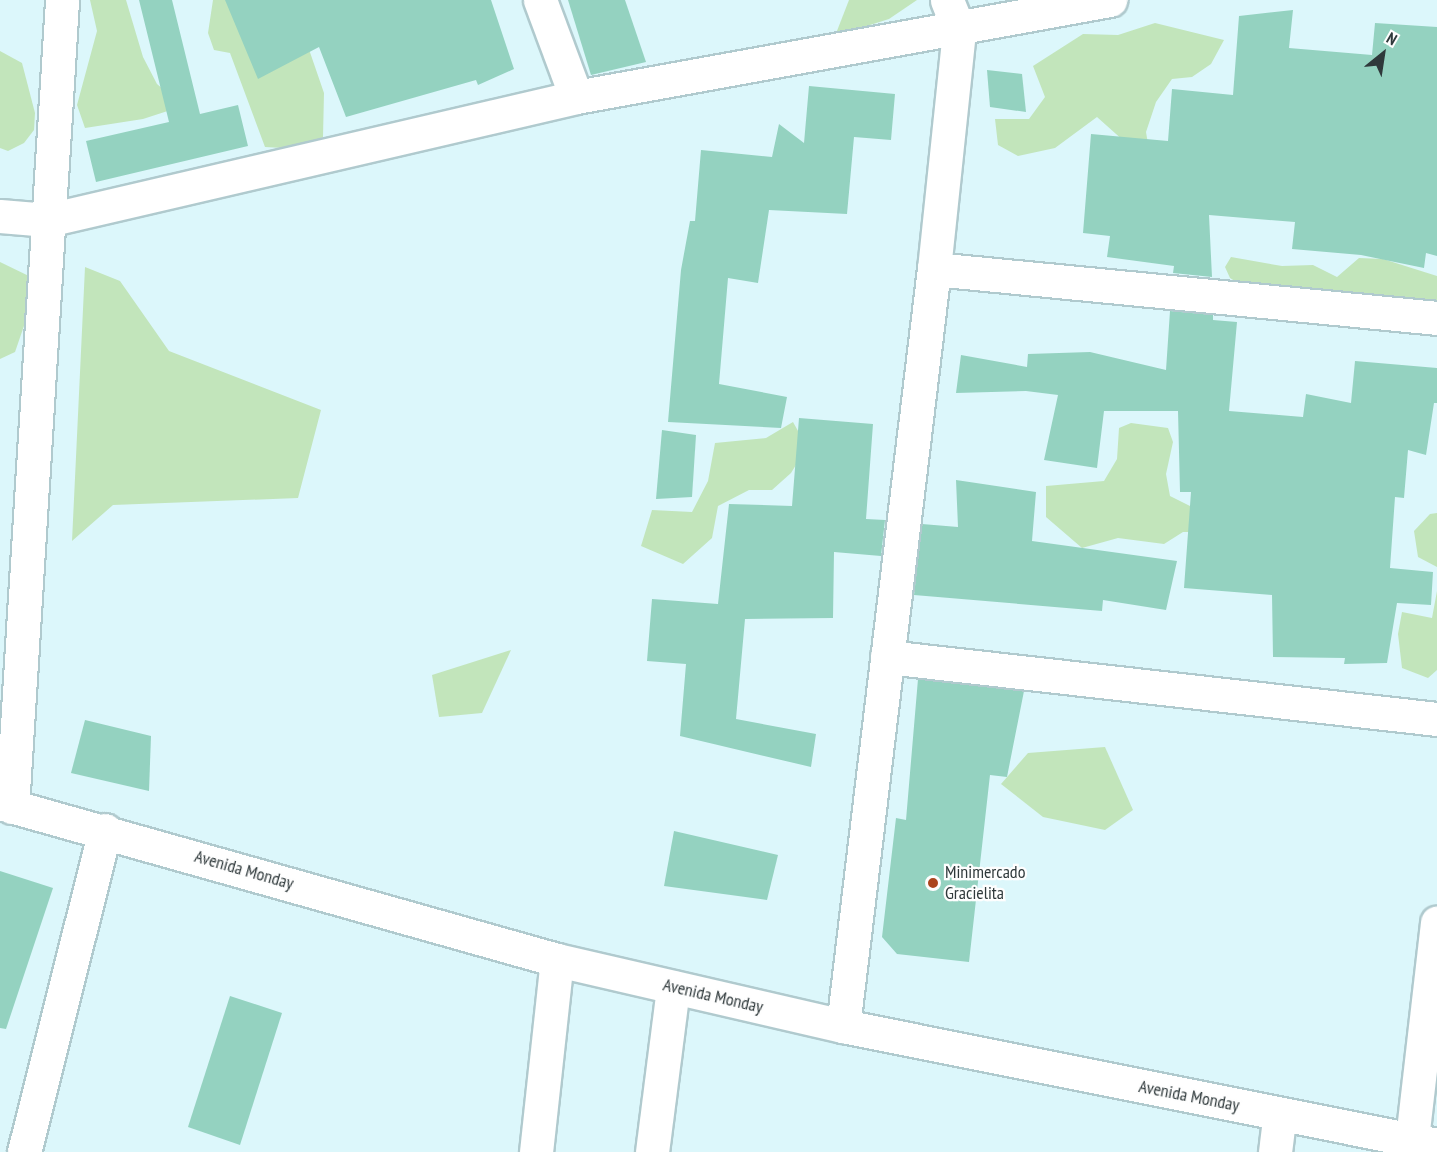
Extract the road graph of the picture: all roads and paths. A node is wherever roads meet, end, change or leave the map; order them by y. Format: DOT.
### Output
graph roads {
  1 [pos="62,0"];
  2 [pos="540,0"];
  3 [pos="1110,0"];
  4 [pos="953,15"];
  5 [pos="576,97"];
  6 [pos="0,216"];
  7 [pos="48,220"];
  8 [pos="934,269"];
  9 [pos="1437,318"];
  10 [pos="887,657"];
  11 [pos="1437,719"];
  12 [pos="6,805"];
  13 [pos="105,830"];
  14 [pos="1437,922"];
  15 [pos="557,960"];
  16 [pos="673,987"];
  17 [pos="843,1026"];
  18 [pos="1280,1114"];
  19 [pos="1424,1142"];
  20 [pos="24,1152"];
  21 [pos="536,1152"];
  22 [pos="652,1152"];
  23 [pos="1275,1152"];
  1 -- 7 [label="street"];
  2 -- 5 [label="street"];
  3 -- 4 [label="street"];
  4 -- 5 [label="street"];
  4 -- 8 [label="street"];
  5 -- 7 [label="street"];
  6 -- 7 [label="street"];
  7 -- 12 [label="street"];
  8 -- 9 [label="street"];
  8 -- 10 [label="street"];
  10 -- 11 [label="street"];
  10 -- 17 [label="street"];
  12 -- 13 [label="street, Avenida Monday"];
  13 -- 15 [label="street, Avenida Monday"];
  13 -- 20 [label="street"];
  14 -- 19 [label="street"];
  15 -- 16 [label="street, Avenida Monday"];
  15 -- 21 [label="street"];
  16 -- 17 [label="street, Avenida Monday"];
  16 -- 22 [label="street"];
  17 -- 18 [label="street, Avenida Monday"];
  18 -- 19 [label="street, Avenida Monday"];
  18 -- 23 [label="street"];
}
